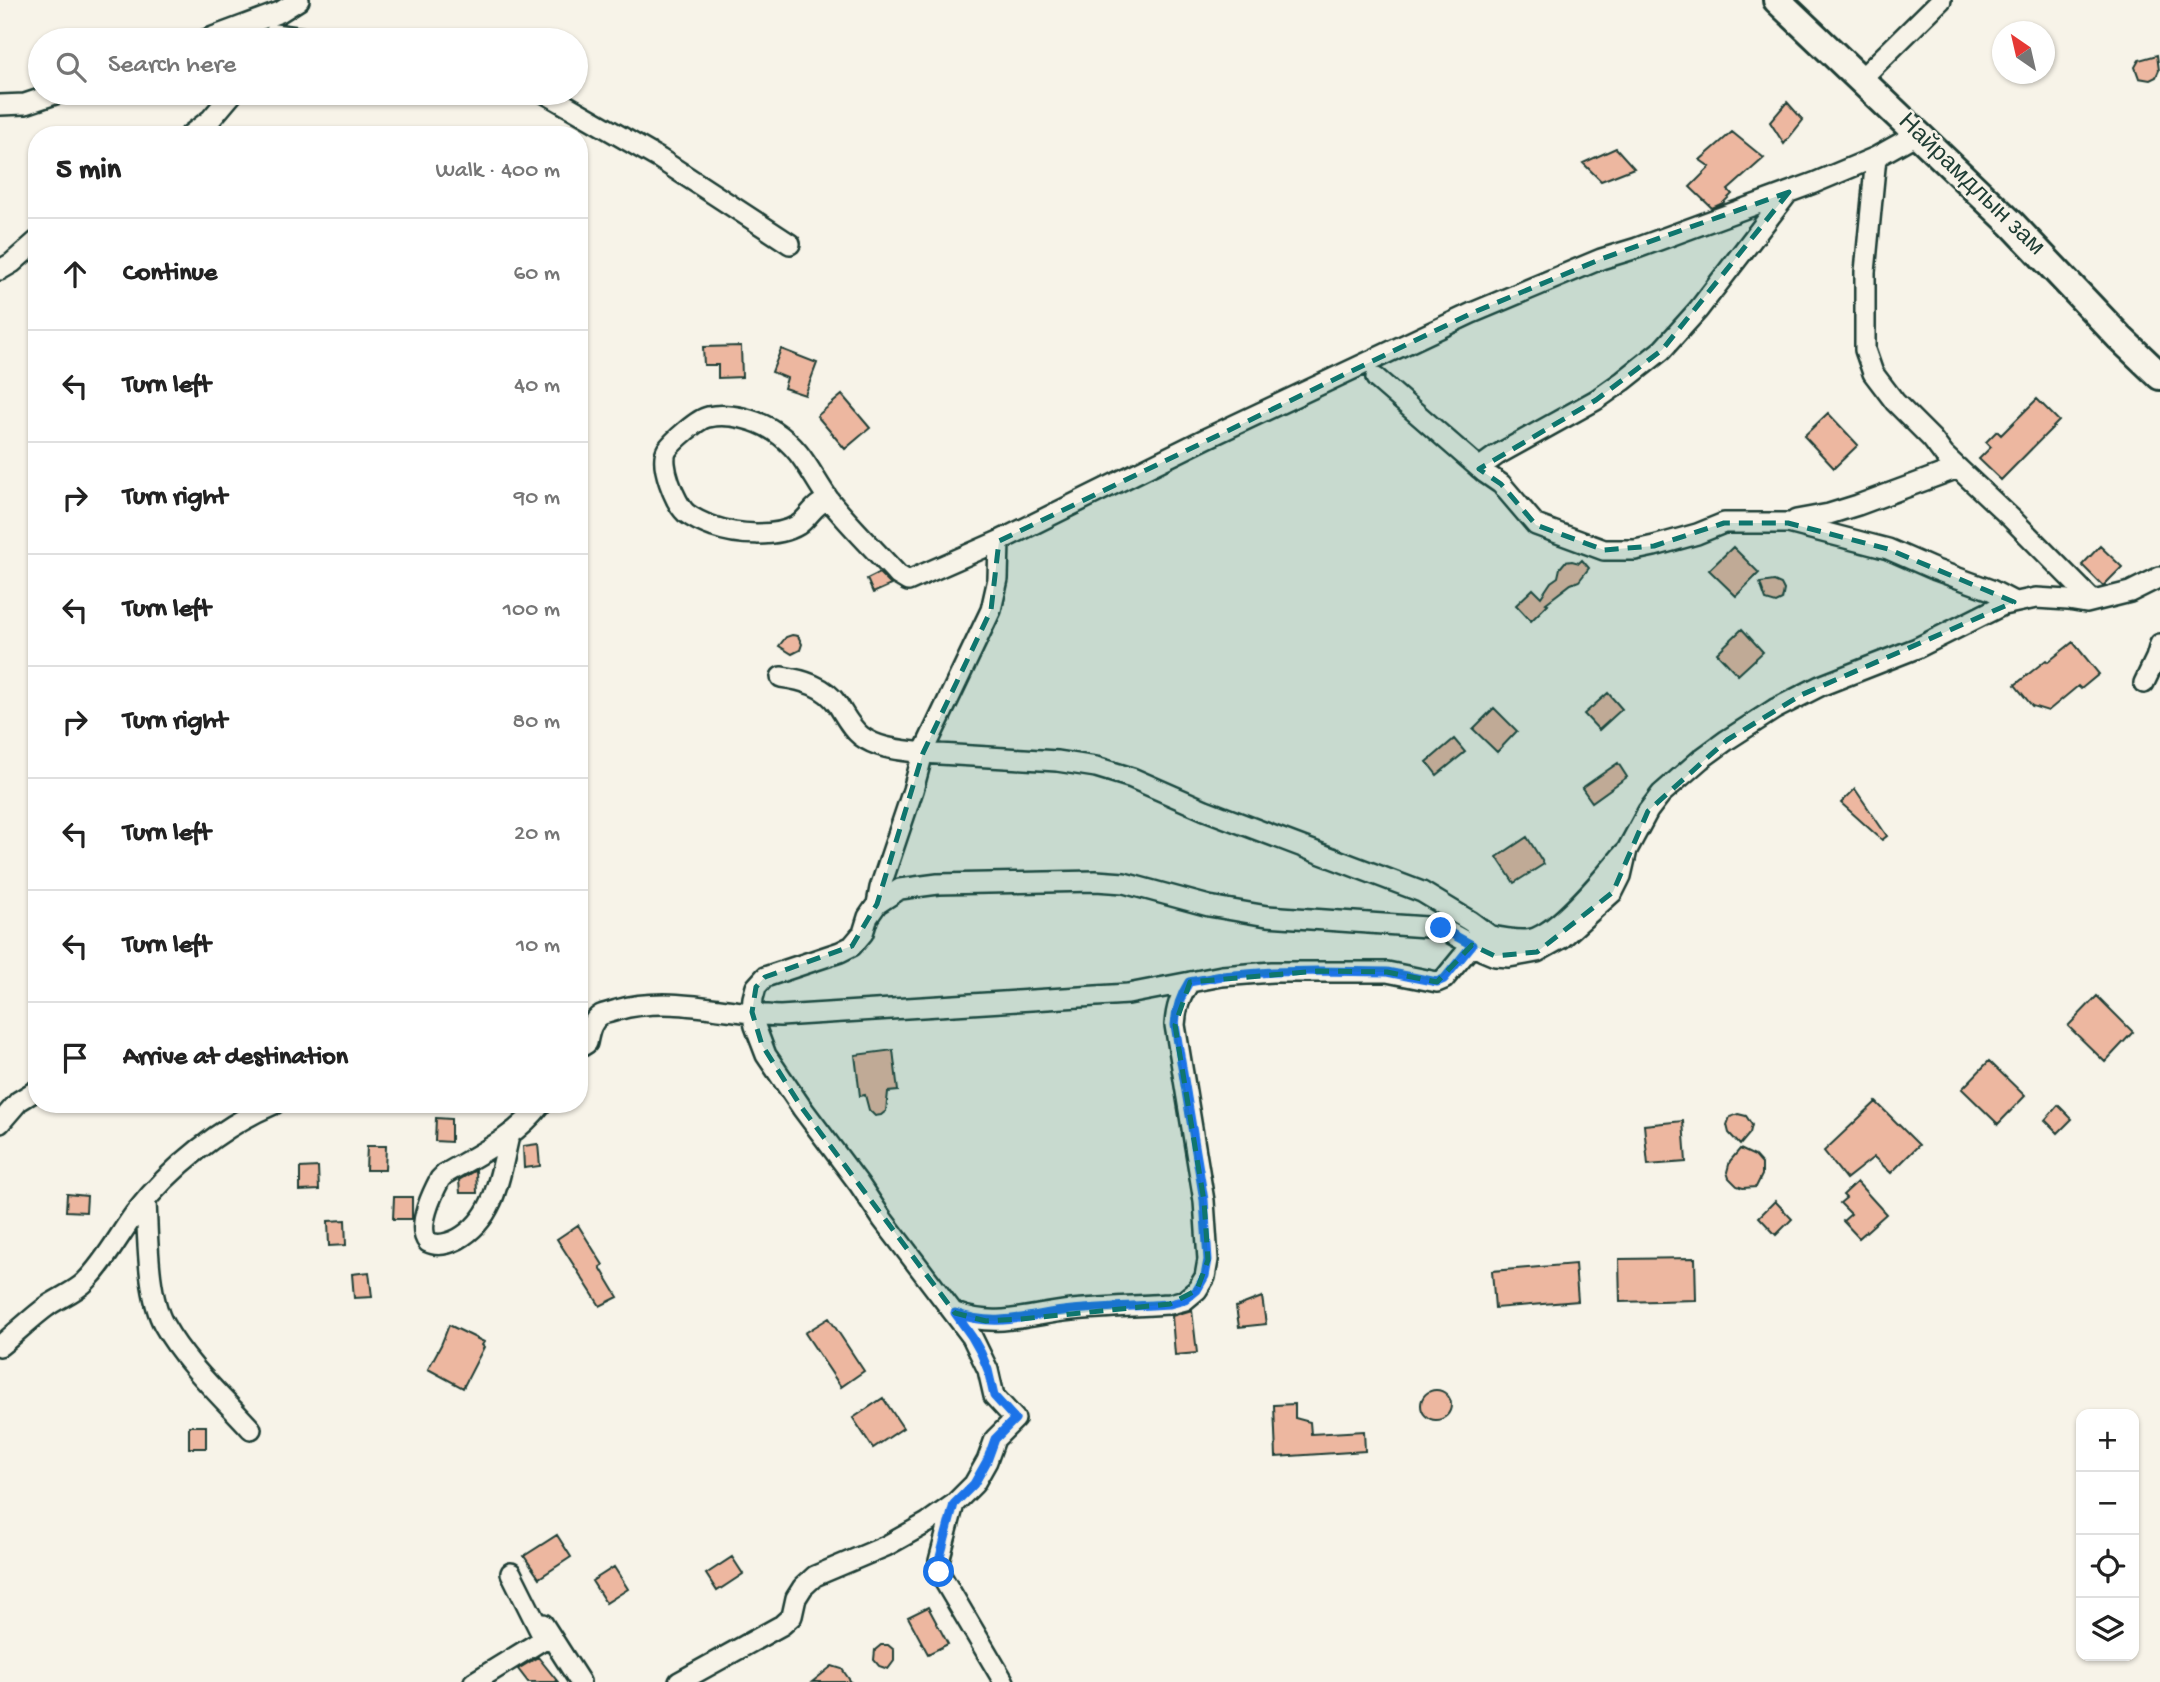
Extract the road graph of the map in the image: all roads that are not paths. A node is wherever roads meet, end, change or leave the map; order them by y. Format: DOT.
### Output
graph roads {
  1 [pos="1777,0"];
  2 [pos="1941,0"];
  3 [pos="291,4"];
  4 [pos="234,28"];
  5 [pos="276,28"];
  6 [pos="1861,79"];
  7 [pos="28,103"];
  8 [pos="0,105"];
  9 [pos="223,105"];
  10 [pos="566,105"];
  11 [pos="202,126"];
  12 [pos="1917,134"];
  13 [pos="1876,158"];
  14 [pos="1789,192"];
  15 [pos="790,244"];
  16 [pos="28,249"];
  17 [pos="0,270"];
  18 [pos="2160,376"];
  19 [pos="1376,378"];
  20 [pos="1479,468"];
  21 [pos="1958,468"];
  22 [pos="831,500"];
  23 [pos="1779,522"];
  24 [pos="999,541"];
  25 [pos="2160,576"];
  26 [pos="2093,601"];
  27 [pos="2014,602"];
  28 [pos="2160,644"];
  29 [pos="781,677"];
  30 [pos="2144,683"];
  31 [pos="923,753"];
  32 [pos="877,904"];
  33 [pos="1480,940"];
  34 [pos="1189,982"];
  35 [pos="755,990"];
  36 [pos="698,1006"];
  37 [pos="752,1013"];
  38 [pos="588,1033"];
  39 [pos="28,1096"];
  40 [pos="252,1113"];
  41 [pos="534,1113"];
  42 [pos="0,1123"];
  43 [pos="509,1136"];
  44 [pos="146,1202"];
  45 [pos="955,1313"];
  46 [pos="0,1346"];
  47 [pos="251,1429"];
  48 [pos="954,1504"];
  49 [pos="544,1639"];
  50 [pos="474,1682"];
  51 [pos="572,1682"];
  52 [pos="580,1682"];
  53 [pos="679,1682"];
  54 [pos="1004,1682"];
  1 -- 6 [label="main road, Найрамдлын зам"];
  2 -- 6 [label="street"];
  3 -- 4 [label="street"];
  3 -- 5 [label="street"];
  6 -- 12 [label="main road, Найрамдлын зам"];
  7 -- 8 [label="street"];
  9 -- 11 [label="street"];
  10 -- 15 [label="street"];
  12 -- 13 [label="street"];
  12 -- 18 [label="main road, Найрамдлын зам"];
  13 -- 14 [label="street"];
  13 -- 21 [label="street"];
  14 -- 20 [label="street"];
  14 -- 24 [label="street"];
  16 -- 17 [label="street"];
  19 -- 20 [label="street"];
  20 -- 23 [label="street"];
  21 -- 23 [label="street"];
  21 -- 26 [label="street"];
  22 -- 22 [label="street"];
  22 -- 24 [label="street"];
  23 -- 27 [label="street"];
  24 -- 31 [label="street"];
  25 -- 26 [label="street"];
  26 -- 27 [label="street"];
  27 -- 33 [label="street"];
  28 -- 30 [label="street"];
  29 -- 31 [label="street"];
  31 -- 32 [label="street"];
  31 -- 33 [label="street"];
  32 -- 33 [label="street"];
  32 -- 35 [label="street"];
  33 -- 34 [label="street"];
  34 -- 37 [label="street"];
  34 -- 45 [label="street"];
  35 -- 36 [label="street"];
  35 -- 37 [label="street"];
  36 -- 37 [label="street"];
  36 -- 38 [label="street"];
  37 -- 45 [label="street"];
  39 -- 42 [label="street"];
  40 -- 44 [label="street"];
  41 -- 43 [label="street"];
  43 -- 43 [label="street"];
  44 -- 46 [label="street"];
  44 -- 47 [label="street"];
  45 -- 48 [label="street"];
  48 -- 53 [label="street"];
  48 -- 54 [label="street"];
  49 -- 50 [label="street"];
  49 -- 51 [label="street"];
  49 -- 52 [label="street"];
}
